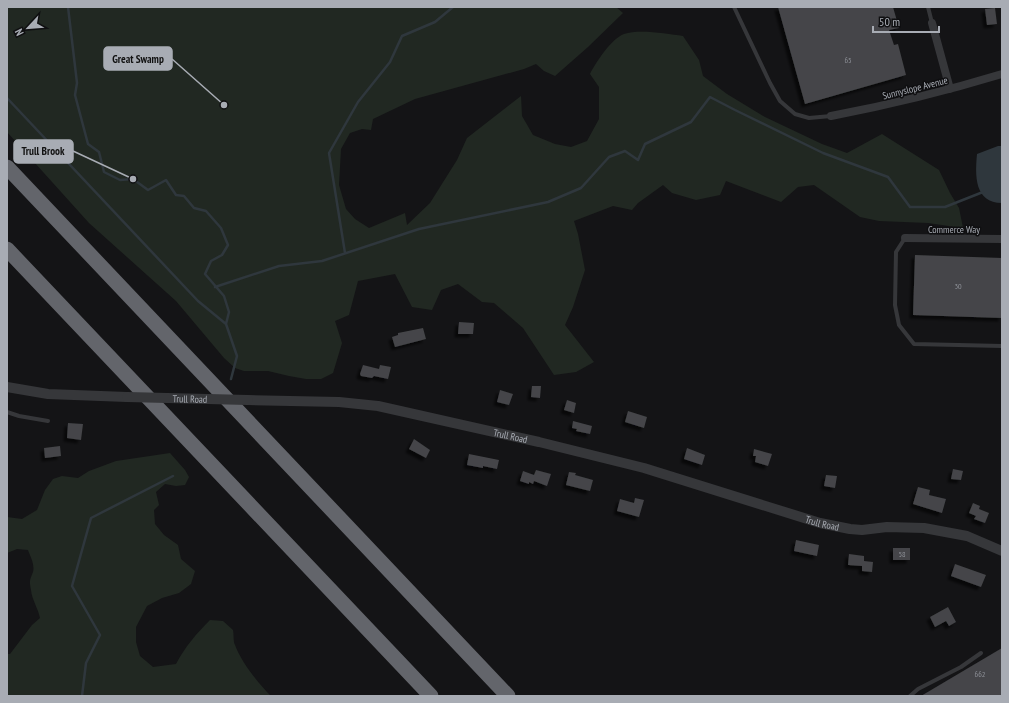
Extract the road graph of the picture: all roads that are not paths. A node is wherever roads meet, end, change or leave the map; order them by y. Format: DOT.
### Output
graph roads {
  1 [pos="734,7"];
  2 [pos="928,7"];
  3 [pos="932,23"];
  4 [pos="1002,74"];
  5 [pos="950,89"];
  6 [pos="831,116"];
  7 [pos="7,167"];
  8 [pos="905,238"];
  9 [pos="1002,239"];
  10 [pos="7,249"];
  11 [pos="1002,346"];
  12 [pos="7,387"];
  13 [pos="7,412"];
  14 [pos="48,421"];
  15 [pos="1002,551"];
  16 [pos="981,653"];
  17 [pos="431,696"];
  18 [pos="508,696"];
  19 [pos="910,696"];
  1 -- 6 [label="lane"];
  2 -- 3 [label="lane"];
  3 -- 5 [label="street"];
  4 -- 5 [label="street, Sunnyslope Avenue"];
  5 -- 6 [label="street, Sunnyslope Avenue"];
  7 -- 18 [label="highway"];
  8 -- 9 [label="street, Commerce Way"];
  8 -- 11 [label="lane"];
  10 -- 17 [label="highway"];
  12 -- 15 [label="street, Trull Road, bridge"];
  13 -- 14 [label="lane"];
  16 -- 19 [label="lane"];
}
